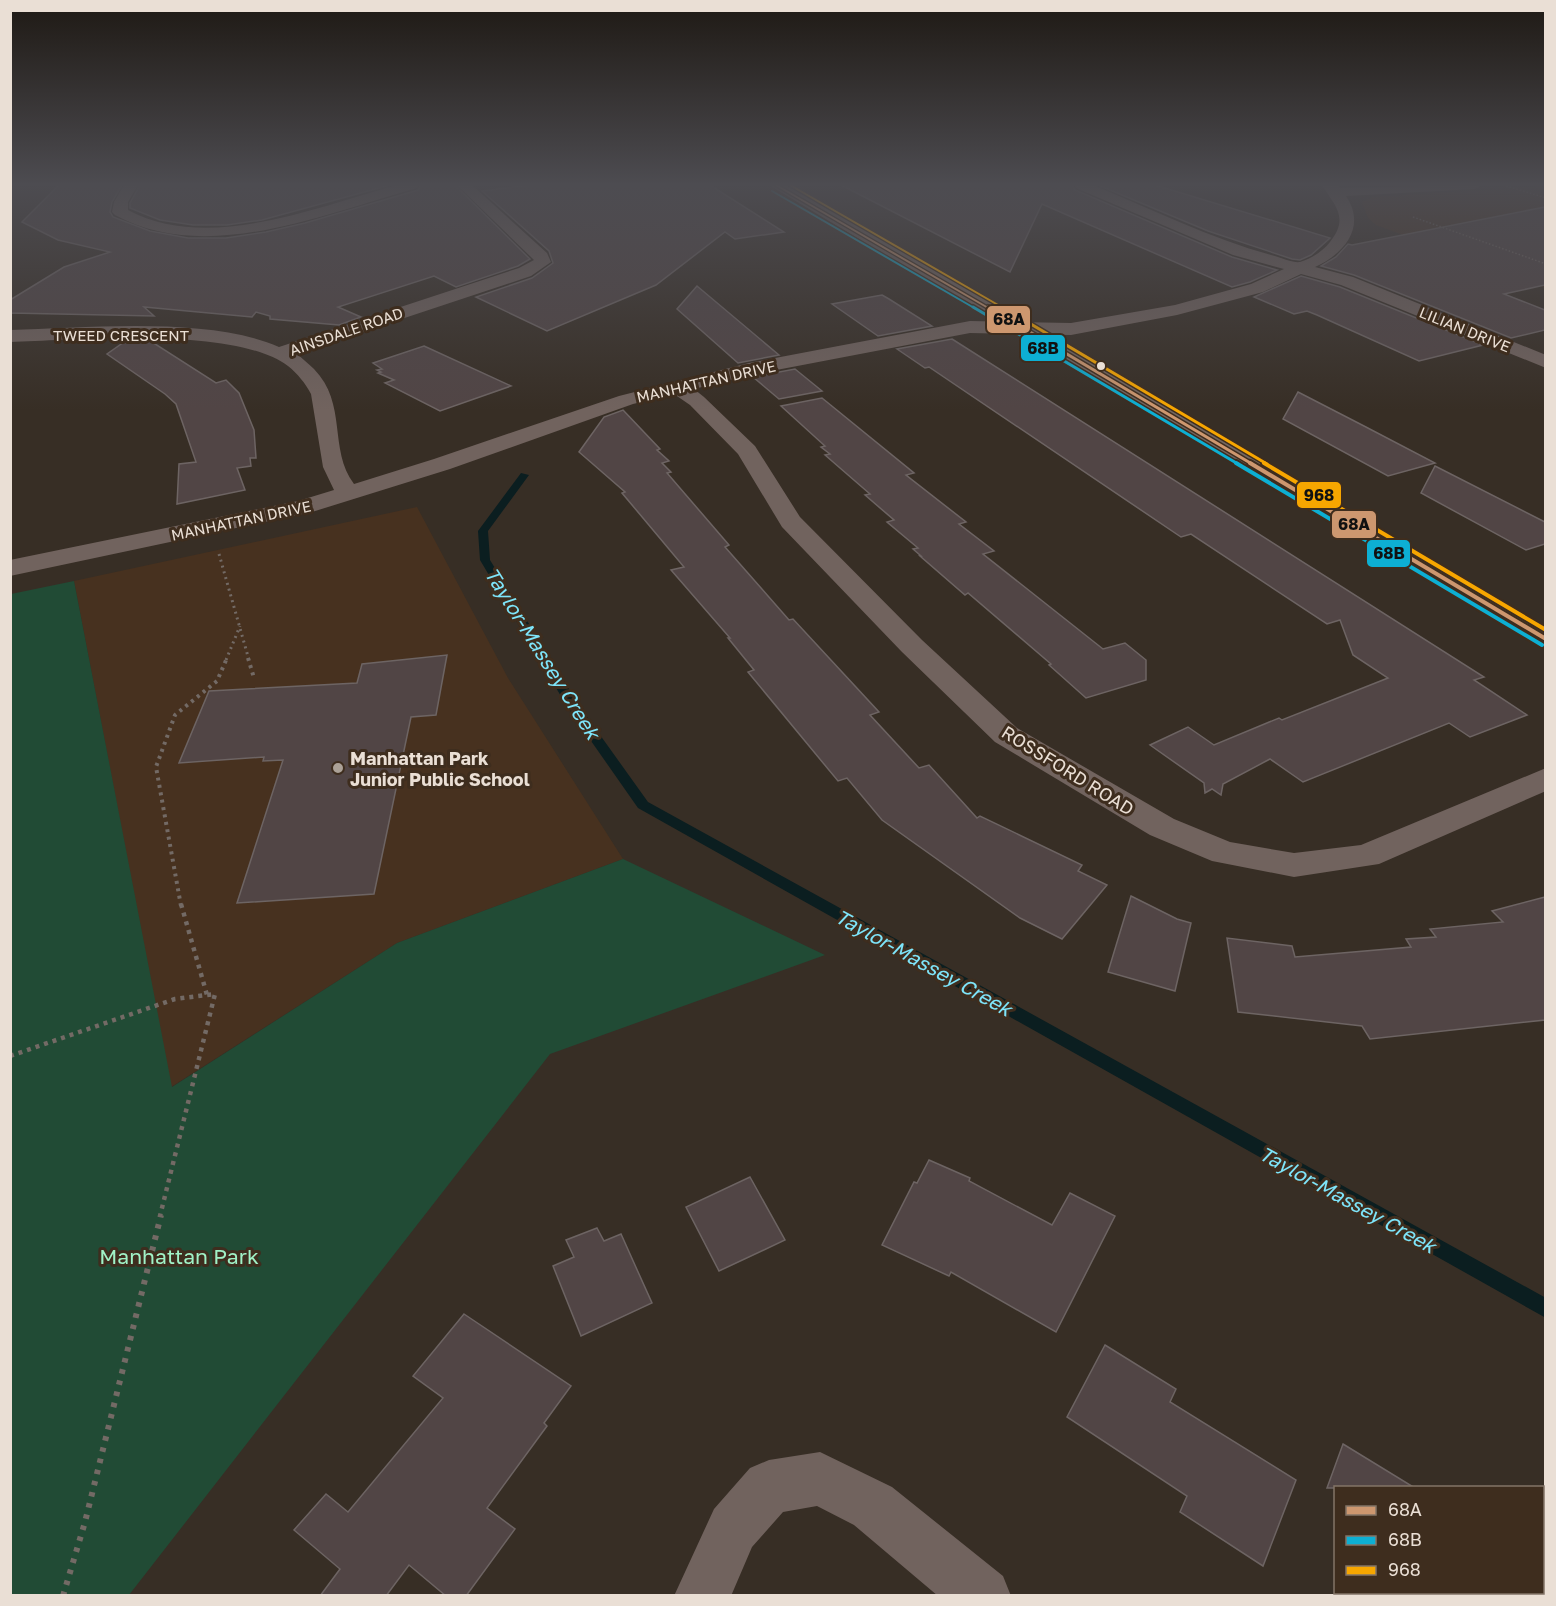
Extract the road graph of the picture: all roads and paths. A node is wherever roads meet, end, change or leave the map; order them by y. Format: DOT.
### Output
graph roads {
  1 [pos="542,260"];
  2 [pos="906,260"];
  3 [pos="1269,260"];
  4 [pos="1315,260"];
  5 [pos="1300,268"];
  6 [pos="1022,327"];
  7 [pos="10,336"];
  8 [pos="281,353"];
  9 [pos="1545,362"];
  10 [pos="677,387"];
  11 [pos="350,494"];
  12 [pos="212,527"];
  13 [pos="10,568"];
  14 [pos="240,626"];
  15 [pos="1545,639"];
  16 [pos="254,678"];
  17 [pos="1545,778"];
  18 [pos="207,995"];
  19 [pos="10,1056"];
  20 [pos="63,1596"];
  21 [pos="702,1596"];
  22 [pos="983,1596"];
  1 -- 8 [label="street, AINSDALE ROAD"];
  2 -- 6 [label="main road"];
  3 -- 5 [label="street, LILIAN DRIVE"];
  4 -- 5 [label="street, MANHATTAN DRIVE"];
  5 -- 6 [label="street, MANHATTAN DRIVE"];
  5 -- 9 [label="street, LILIAN DRIVE"];
  6 -- 10 [label="street, MANHATTAN DRIVE"];
  6 -- 15 [label="main road"];
  7 -- 8 [label="street, TWEED CRESCENT"];
  8 -- 11 [label="street, TWEED CRESCENT"];
  10 -- 11 [label="street, MANHATTAN DRIVE"];
  10 -- 17 [label="street, ROSSFORD ROAD"];
  11 -- 12 [label="street, MANHATTAN DRIVE"];
  12 -- 13 [label="street, MANHATTAN DRIVE"];
  12 -- 14 [label="path"];
  14 -- 16 [label="path"];
  14 -- 18 [label="path"];
  18 -- 19 [label="path"];
  18 -- 20 [label="path"];
  21 -- 22 [label="street"];
}
